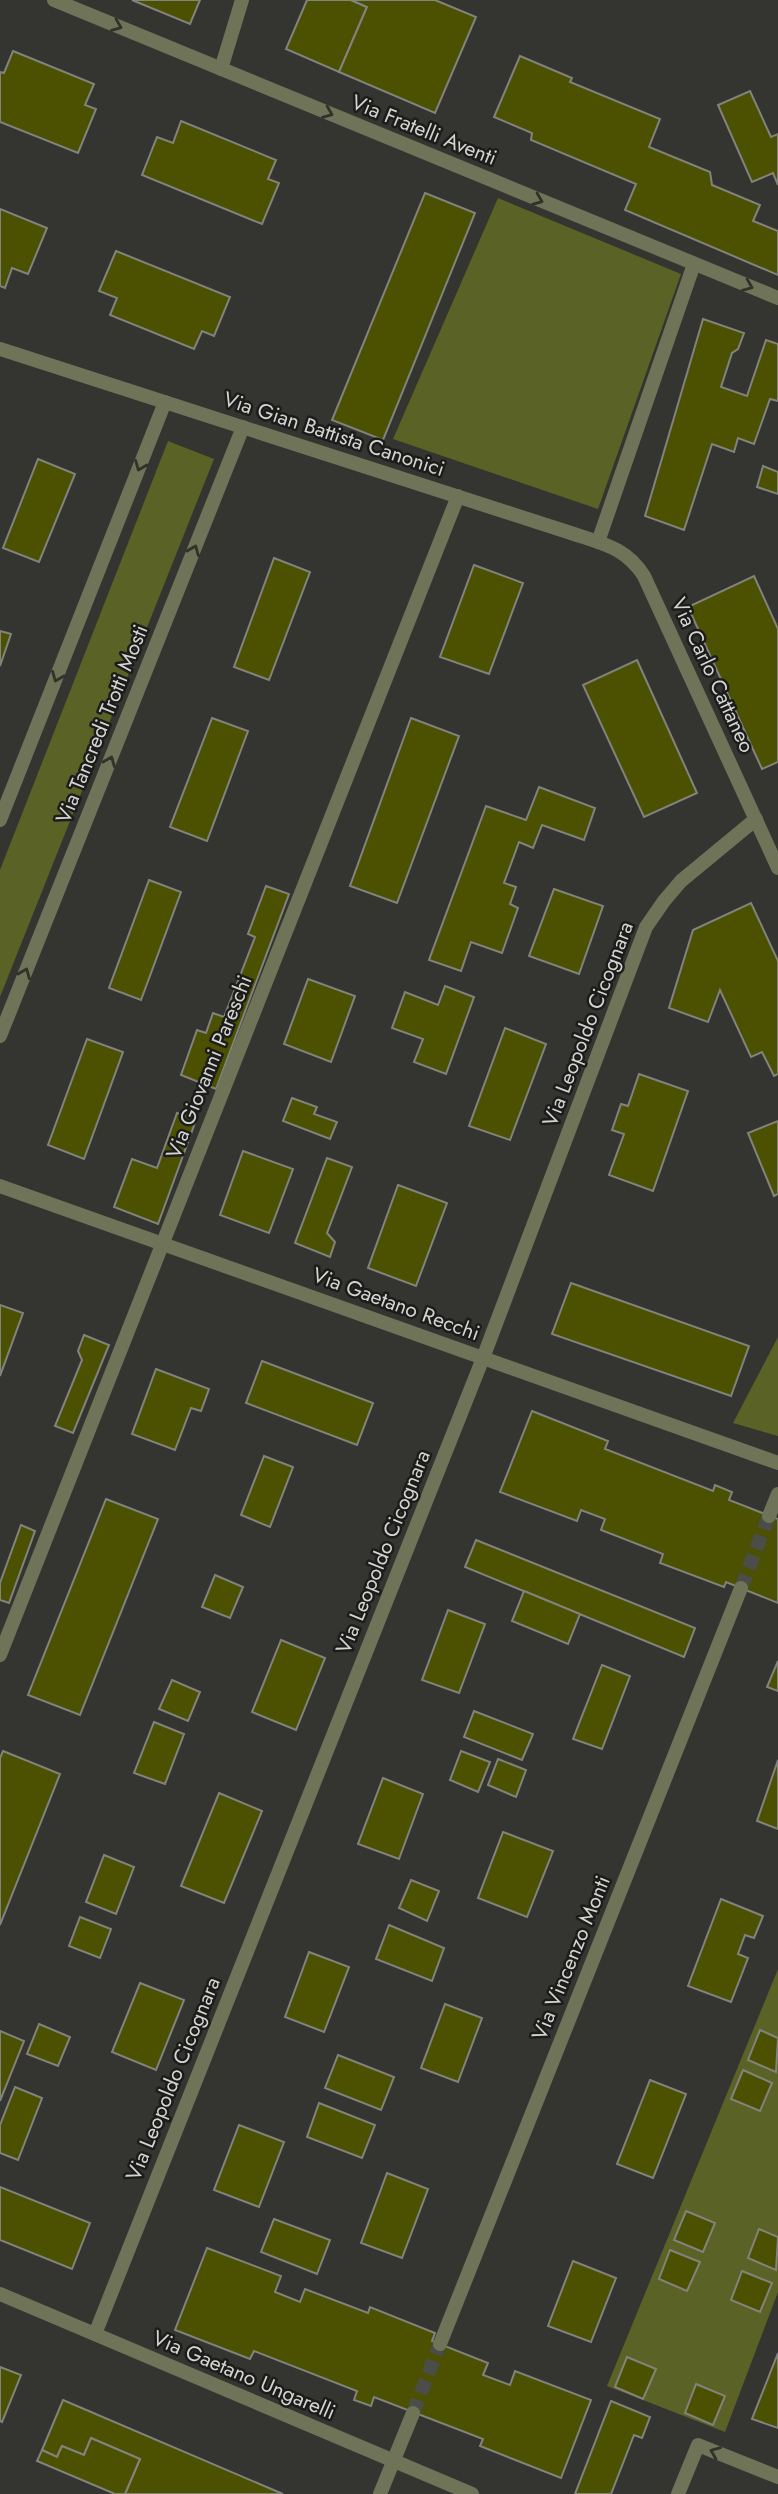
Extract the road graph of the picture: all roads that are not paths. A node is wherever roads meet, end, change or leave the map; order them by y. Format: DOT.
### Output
graph roads {
  1 [pos="54,0"];
  2 [pos="242,0"];
  3 [pos="221,69"];
  4 [pos="694,264"];
  5 [pos="778,298"];
  6 [pos="0,349"];
  7 [pos="165,402"];
  8 [pos="243,427"];
  9 [pos="458,496"];
  10 [pos="598,542"];
  11 [pos="644,576"];
  12 [pos="756,818"];
  13 [pos="0,820"];
  14 [pos="778,868"];
  15 [pos="0,1036"];
  16 [pos="0,1186"];
  17 [pos="162,1243"];
  18 [pos="483,1358"];
  19 [pos="778,1463"];
  20 [pos="778,1494"];
  21 [pos="769,1516"];
  22 [pos="741,1588"];
  23 [pos="0,1655"];
  24 [pos="0,2294"];
  25 [pos="95,2334"];
  26 [pos="440,2344"];
  27 [pos="413,2413"];
  28 [pos="394,2461"];
  29 [pos="778,2477"];
  30 [pos="380,2494"];
  31 [pos="472,2494"];
  32 [pos="678,2494"];
  1 -- 3 [label="street, Via Fratelli Aventi, one-way"];
  2 -- 3 [label="street"];
  3 -- 4 [label="street, Via Fratelli Aventi, one-way"];
  4 -- 5 [label="street, Via Fratelli Aventi, one-way"];
  4 -- 10 [label="street"];
  6 -- 7 [label="street, Via Gian Battista Canonici"];
  7 -- 8 [label="street, Via Gian Battista Canonici"];
  7 -- 13 [label="street, one-way"];
  8 -- 9 [label="street, Via Gian Battista Canonici"];
  15 -- 8 [label="street, Via Tancredi Trotti Mosti, one-way"];
  9 -- 10 [label="street, Via Gian Battista Canonici"];
  9 -- 17 [label="street, Via Giovanni Pareschi"];
  10 -- 11 [label="street, Via Gian Battista Canonici"];
  11 -- 12 [label="street, Via Carlo Cattaneo"];
  12 -- 14 [label="street, Via Carlo Cattaneo"];
  12 -- 18 [label="street, Via Leopoldo Cicognara"];
  16 -- 17 [label="street, Via Gaetano Recchi"];
  17 -- 18 [label="street, Via Gaetano Recchi"];
  17 -- 23 [label="street, Via Giovanni Pareschi"];
  18 -- 19 [label="street, Via Gaetano Recchi"];
  18 -- 25 [label="street, Via Leopoldo Cicognara"];
  20 -- 21 [label="street"];
  22 -- 26 [label="street, Via Vincenzo Monti"];
  24 -- 25 [label="street, Via Gaetano Ungarelli"];
  25 -- 28 [label="street, Via Gaetano Ungarelli"];
  27 -- 28 [label="street"];
  28 -- 30 [label="street"];
  28 -- 31 [label="street, Via Gaetano Ungarelli"];
  29 -- 32 [label="street, one-way"];
}
